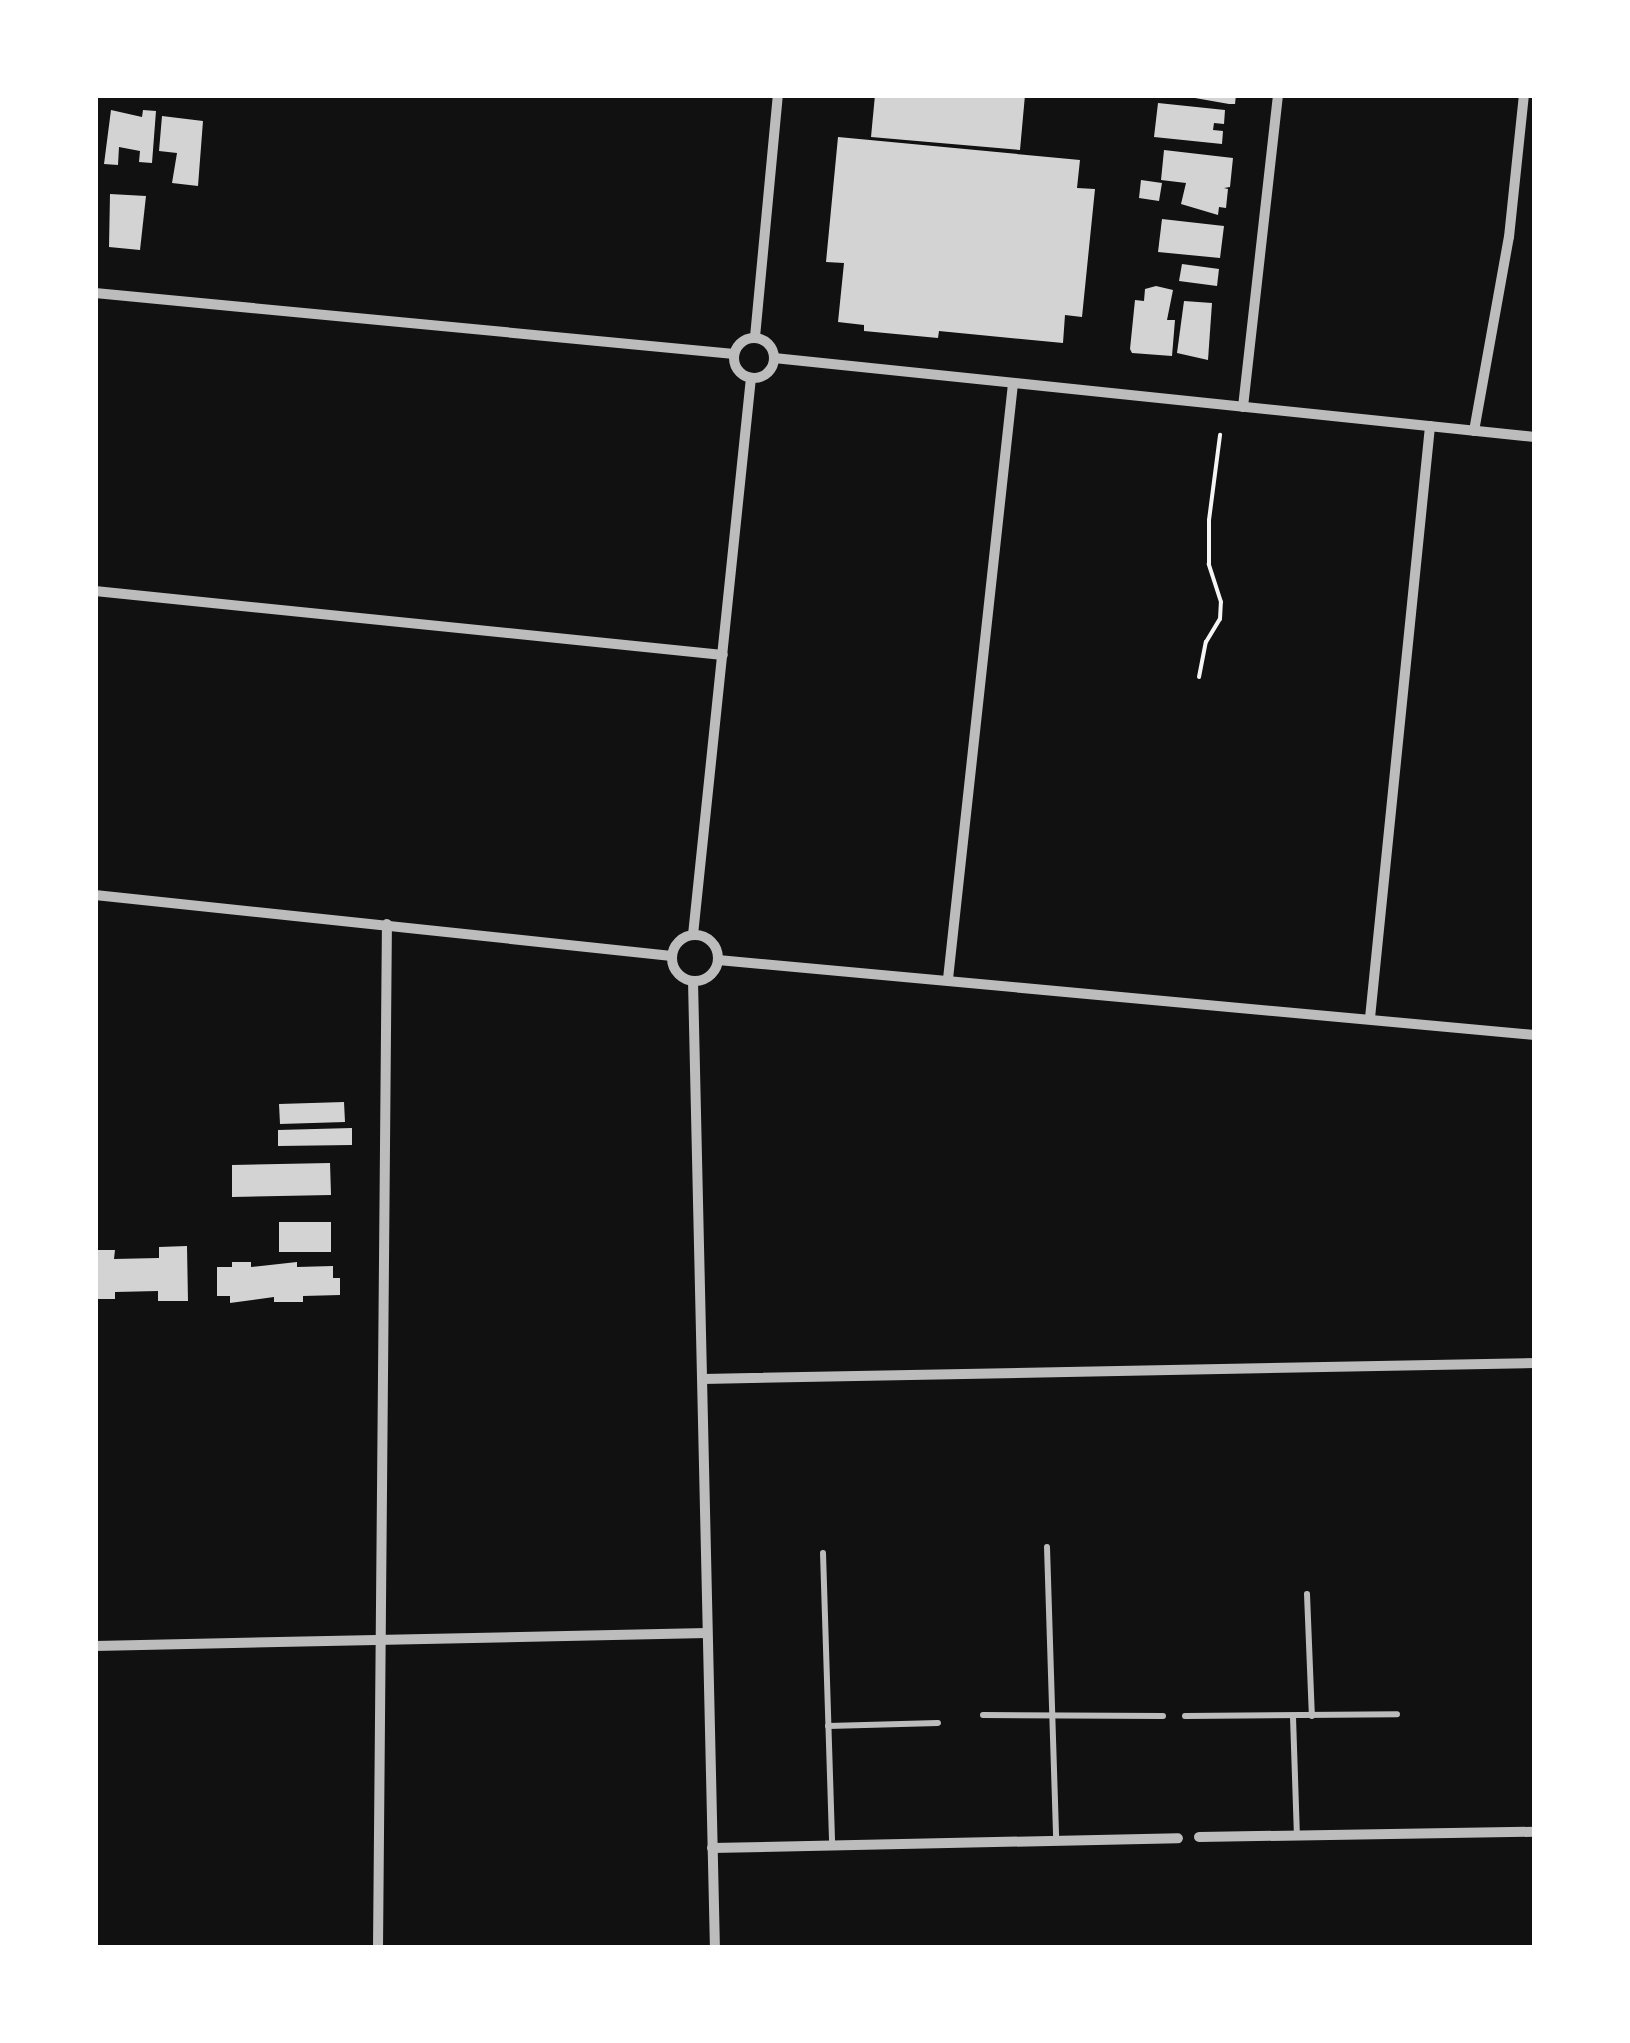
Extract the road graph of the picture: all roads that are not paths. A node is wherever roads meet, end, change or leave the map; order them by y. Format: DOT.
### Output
graph roads {
  1 [pos="778,95"];
  2 [pos="1278,95"];
  3 [pos="1524,95"];
  4 [pos="95,293"];
  5 [pos="755,337"];
  6 [pos="734,354"];
  7 [pos="774,358"];
  8 [pos="751,378"];
  9 [pos="1013,384"];
  10 [pos="1243,407"];
  11 [pos="1430,426"];
  12 [pos="1474,431"];
  13 [pos="1535,438"];
  14 [pos="95,590"];
  15 [pos="722,655"];
  16 [pos="95,895"];
  17 [pos="387,924"];
  18 [pos="693,934"];
  19 [pos="672,956"];
  20 [pos="718,960"];
  21 [pos="948,979"];
  22 [pos="693,981"];
  23 [pos="1370,1018"];
  24 [pos="1535,1035"];
  25 [pos="1535,1363"];
  26 [pos="703,1378"];
  27 [pos="1047,1548"];
  28 [pos="823,1553"];
  29 [pos="1308,1594"];
  30 [pos="708,1633"];
  31 [pos="378,1640"];
  32 [pos="95,1646"];
  33 [pos="1397,1714"];
  34 [pos="983,1715"];
  35 [pos="1053,1716"];
  36 [pos="1163,1716"];
  37 [pos="1185,1716"];
  38 [pos="1294,1716"];
  39 [pos="1312,1716"];
  40 [pos="938,1723"];
  41 [pos="828,1726"];
  42 [pos="1535,1832"];
  43 [pos="1298,1835"];
  44 [pos="1199,1837"];
  45 [pos="1178,1838"];
  46 [pos="1056,1840"];
  47 [pos="832,1845"];
  48 [pos="712,1848"];
  49 [pos="378,1948"];
  50 [pos="715,1948"];
  1 -- 5 [label="street"];
  2 -- 10 [label="street"];
  3 -- 12 [label="street"];
  4 -- 6 [label="street"];
  5 -- 6 [label="street"];
  5 -- 7 [label="street"];
  6 -- 8 [label="street"];
  7 -- 8 [label="street"];
  7 -- 9 [label="street"];
  8 -- 15 [label="street"];
  9 -- 10 [label="street"];
  9 -- 21 [label="street"];
  10 -- 11 [label="street"];
  11 -- 12 [label="street"];
  11 -- 23 [label="street"];
  12 -- 13 [label="street"];
  14 -- 15 [label="street"];
  15 -- 18 [label="street"];
  16 -- 17 [label="street"];
  17 -- 19 [label="street"];
  17 -- 31 [label="street"];
  18 -- 19 [label="street"];
  18 -- 20 [label="street"];
  19 -- 22 [label="street"];
  20 -- 21 [label="street"];
  20 -- 22 [label="street"];
  21 -- 23 [label="street"];
  22 -- 26 [label="street"];
  23 -- 24 [label="street"];
  25 -- 26 [label="street"];
  26 -- 30 [label="street"];
  27 -- 35 [label="lane"];
  28 -- 41 [label="lane"];
  29 -- 39 [label="lane"];
  30 -- 31 [label="street"];
  30 -- 48 [label="street"];
  31 -- 32 [label="street"];
  31 -- 49 [label="street"];
  33 -- 39 [label="lane"];
  34 -- 35 [label="lane"];
  35 -- 36 [label="lane"];
  35 -- 46 [label="lane"];
  37 -- 38 [label="lane"];
  38 -- 39 [label="lane"];
  38 -- 43 [label="lane"];
  40 -- 41 [label="lane"];
  41 -- 47 [label="lane"];
  42 -- 43 [label="street"];
  43 -- 44 [label="street"];
  45 -- 46 [label="street"];
  46 -- 47 [label="street"];
  47 -- 48 [label="street"];
  48 -- 50 [label="street"];
}
